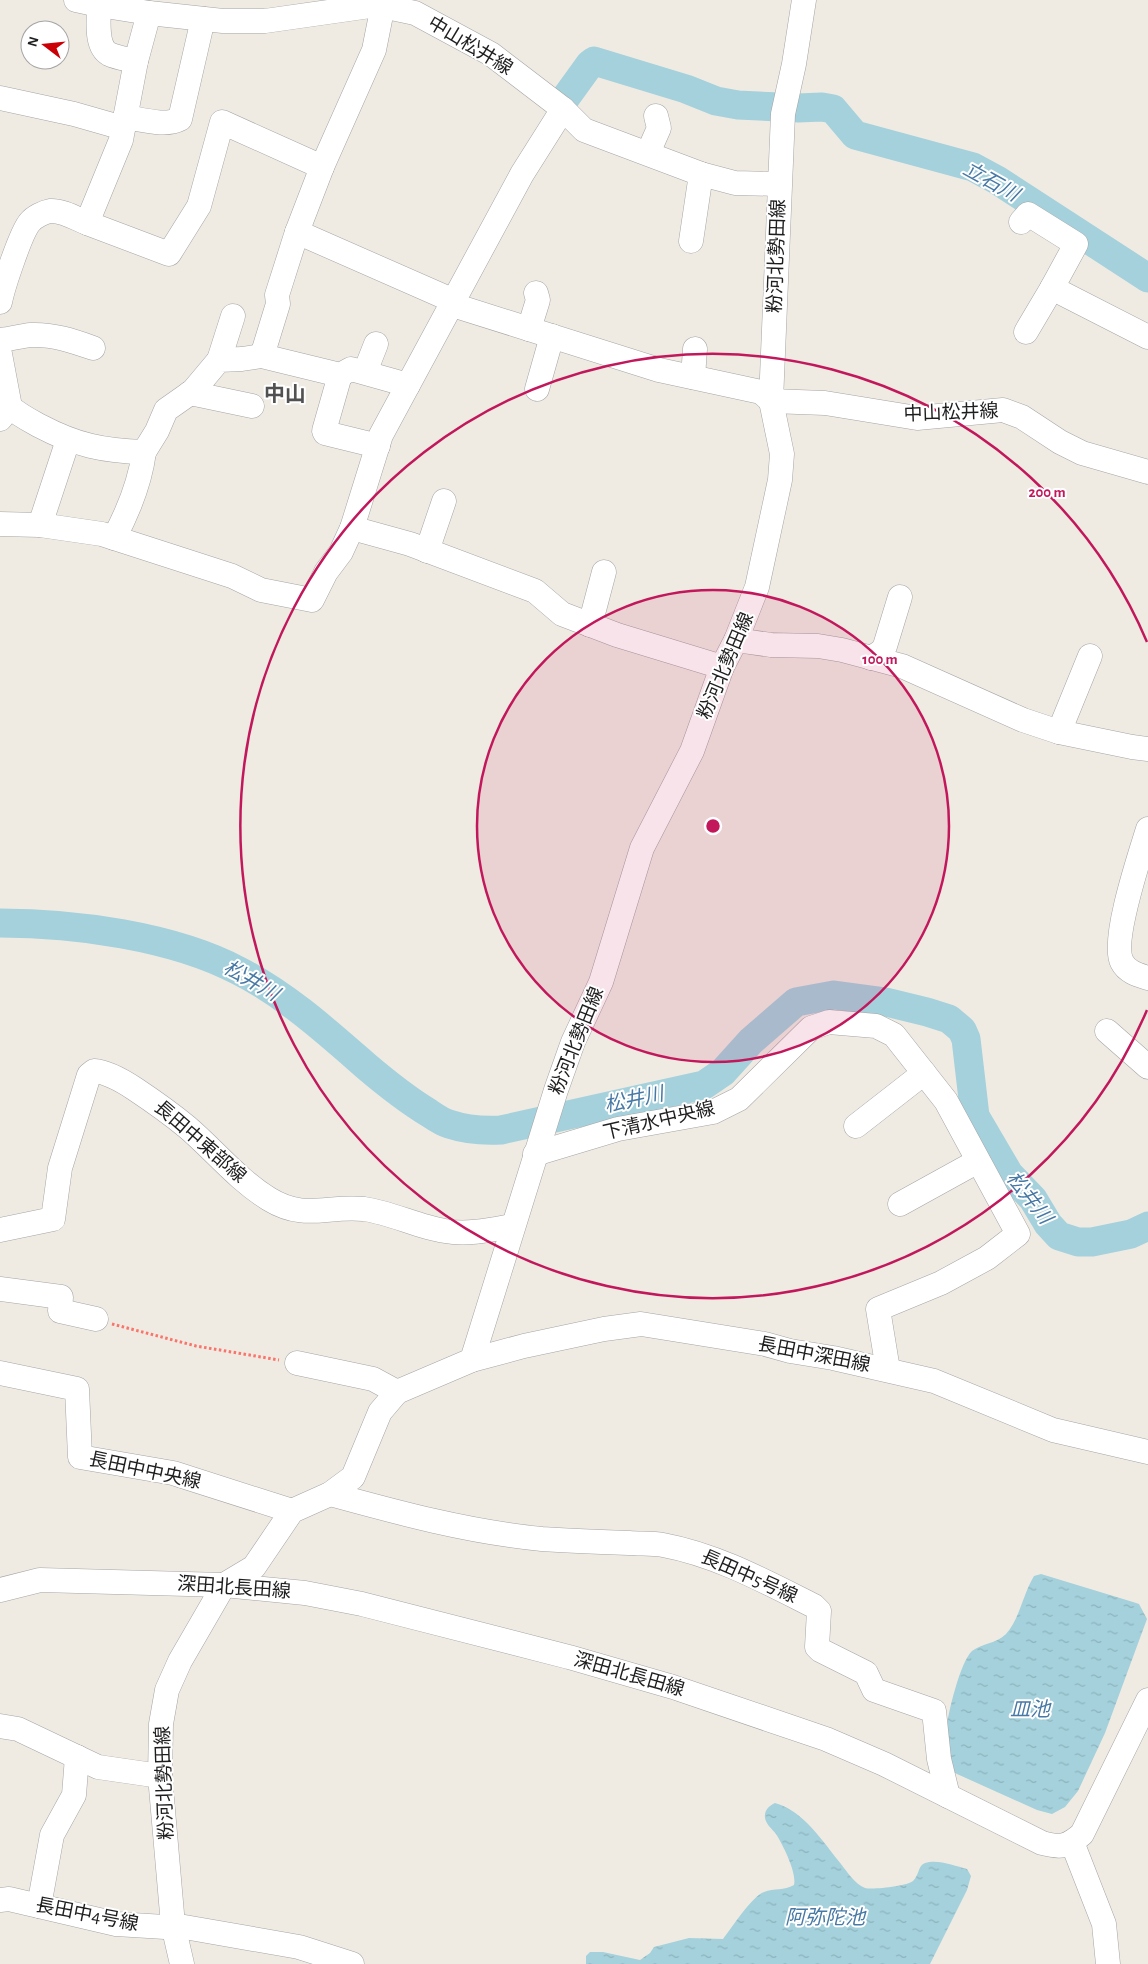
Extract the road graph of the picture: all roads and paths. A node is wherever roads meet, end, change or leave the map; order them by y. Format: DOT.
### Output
graph roads {
  1 [pos="804,0"];
  2 [pos="87,3"];
  3 [pos="377,3"];
  4 [pos="149,13"];
  5 [pos="203,19"];
  6 [pos="136,61"];
  7 [pos="0,98"];
  8 [pos="563,109"];
  9 [pos="656,116"];
  10 [pos="124,122"];
  11 [pos="648,153"];
  12 [pos="322,167"];
  13 [pos="701,174"];
  14 [pos="780,184"];
  15 [pos="1020,222"];
  16 [pos="87,223"];
  17 [pos="297,232"];
  18 [pos="691,241"];
  19 [pos="1052,288"];
  20 [pos="536,292"];
  21 [pos="454,301"];
  22 [pos="0,302"];
  23 [pos="233,316"];
  24 [pos="528,329"];
  25 [pos="1026,332"];
  26 [pos="552,336"];
  27 [pos="1148,337"];
  28 [pos="0,340"];
  29 [pos="376,344"];
  30 [pos="93,348"];
  31 [pos="695,349"];
  32 [pos="0,354"];
  33 [pos="262,356"];
  34 [pos="219,360"];
  35 [pos="365,372"];
  36 [pos="340,375"];
  37 [pos="693,377"];
  38 [pos="408,386"];
  39 [pos="537,389"];
  40 [pos="190,393"];
  41 [pos="771,401"];
  42 [pos="252,406"];
  43 [pos="5,413"];
  44 [pos="68,440"];
  45 [pos="378,446"];
  46 [pos="144,452"];
  47 [pos="1148,472"];
  48 [pos="444,501"];
  49 [pos="111,508"];
  50 [pos="0,524"];
  51 [pos="40,525"];
  52 [pos="352,528"];
  53 [pos="108,536"];
  54 [pos="427,551"];
  55 [pos="604,572"];
  56 [pos="900,597"];
  57 [pos="590,624"];
  58 [pos="736,640"];
  59 [pos="1090,656"];
  60 [pos="871,658"];
  61 [pos="722,667"];
  62 [pos="1059,732"];
  63 [pos="1148,749"];
  64 [pos="1148,829"];
  65 [pos="1148,978"];
  66 [pos="1107,1031"];
  67 [pos="1148,1067"];
  68 [pos="924,1073"];
  69 [pos="856,1126"];
  70 [pos="537,1149"];
  71 [pos="978,1161"];
  72 [pos="900,1204"];
  73 [pos="512,1226"];
  74 [pos="0,1230"];
  75 [pos="0,1289"];
  76 [pos="96,1319"];
  77 [pos="472,1360"];
  78 [pos="297,1363"];
  79 [pos="888,1370"];
  80 [pos="0,1373"];
  81 [pos="397,1392"];
  82 [pos="1148,1452"];
  83 [pos="330,1494"];
  84 [pos="292,1512"];
  85 [pos="224,1585"];
  86 [pos="0,1590"];
  87 [pos="1148,1700"];
  88 [pos="0,1726"];
  89 [pos="77,1757"];
  90 [pos="160,1776"];
  91 [pos="948,1796"];
  92 [pos="1072,1842"];
  93 [pos="0,1900"];
  94 [pos="39,1906"];
  95 [pos="174,1925"];
  96 [pos="182,1964"];
  97 [pos="352,1964"];
  98 [pos="1108,1964"];
  1 -- 14 [label="street, 粉河北勢田線"];
  2 -- 4 [label="street, 中山松井線"];
  2 -- 6 [label="street"];
  3 -- 5 [label="street, 中山松井線"];
  3 -- 8 [label="street, 中山松井線"];
  3 -- 12 [label="street"];
  4 -- 5 [label="street, 中山松井線"];
  4 -- 6 [label="street"];
  5 -- 10 [label="street"];
  6 -- 10 [label="street"];
  7 -- 10 [label="street"];
  8 -- 11 [label="street, 中山松井線"];
  8 -- 21 [label="street"];
  9 -- 11 [label="street"];
  10 -- 16 [label="street"];
  11 -- 13 [label="street, 中山松井線"];
  12 -- 16 [label="street"];
  12 -- 17 [label="street"];
  13 -- 14 [label="street, 中山松井線"];
  13 -- 18 [label="street"];
  14 -- 41 [label="street, 粉河北勢田線"];
  15 -- 19 [label="street"];
  16 -- 22 [label="street"];
  17 -- 21 [label="street"];
  17 -- 33 [label="street"];
  19 -- 25 [label="street"];
  19 -- 27 [label="street"];
  20 -- 24 [label="street"];
  21 -- 24 [label="street"];
  21 -- 38 [label="street"];
  23 -- 34 [label="street"];
  24 -- 26 [label="street"];
  26 -- 37 [label="street"];
  26 -- 39 [label="street"];
  28 -- 30 [label="street"];
  29 -- 35 [label="street"];
  31 -- 37 [label="street"];
  32 -- 43 [label="street"];
  33 -- 34 [label="street"];
  33 -- 36 [label="street"];
  34 -- 40 [label="street"];
  35 -- 36 [label="street"];
  35 -- 38 [label="street"];
  36 -- 45 [label="street"];
  37 -- 41 [label="street"];
  38 -- 45 [label="street"];
  40 -- 42 [label="street"];
  40 -- 46 [label="street"];
  41 -- 47 [label="street, 中山松井線"];
  41 -- 58 [label="street, 粉河北勢田線"];
  43 -- 44 [label="street"];
  44 -- 46 [label="street"];
  44 -- 51 [label="street"];
  45 -- 52 [label="street"];
  46 -- 53 [label="street"];
  48 -- 54 [label="street"];
  49 -- 53 [label="street"];
  50 -- 51 [label="street"];
  51 -- 53 [label="street"];
  52 -- 53 [label="street"];
  52 -- 54 [label="street"];
  54 -- 57 [label="street"];
  55 -- 57 [label="street"];
  56 -- 60 [label="street"];
  57 -- 61 [label="street"];
  58 -- 60 [label="street"];
  58 -- 61 [label="street, 粉河北勢田線"];
  59 -- 62 [label="street"];
  60 -- 62 [label="street"];
  61 -- 70 [label="street, 粉河北勢田線"];
  62 -- 63 [label="street"];
  64 -- 65 [label="street"];
  66 -- 67 [label="street"];
  68 -- 69 [label="street"];
  68 -- 70 [label="street, 下清水中央線"];
  68 -- 71 [label="street, 下清水中央線"];
  70 -- 73 [label="street, 粉河北勢田線"];
  71 -- 72 [label="street"];
  71 -- 79 [label="street, 下清水中央線"];
  73 -- 74 [label="street, 長田中東部線"];
  73 -- 77 [label="street, 粉河北勢田線"];
  75 -- 76 [label="street"];
  76 -- 78 [label="path"];
  77 -- 79 [label="street, 長田中深田線"];
  77 -- 81 [label="street"];
  78 -- 81 [label="street"];
  79 -- 82 [label="street, 長田中深田線"];
  80 -- 84 [label="street, 長田中中央線"];
  81 -- 83 [label="street"];
  83 -- 84 [label="street"];
  83 -- 91 [label="street, 長田中5号線"];
  84 -- 85 [label="street, 粉河北勢田線"];
  85 -- 86 [label="street, 深田北長田線"];
  85 -- 90 [label="street, 粉河北勢田線"];
  85 -- 91 [label="street, 深田北長田線"];
  87 -- 92 [label="street"];
  88 -- 89 [label="street"];
  89 -- 90 [label="street"];
  89 -- 94 [label="street"];
  90 -- 95 [label="street, 粉河北勢田線"];
  91 -- 92 [label="street, 深田北長田線"];
  92 -- 98 [label="street"];
  93 -- 94 [label="street, 長田中4号線"];
  94 -- 95 [label="street, 長田中4号線"];
  95 -- 96 [label="street, 粉河北勢田線"];
  95 -- 97 [label="street, 長田中4号線"];
}
